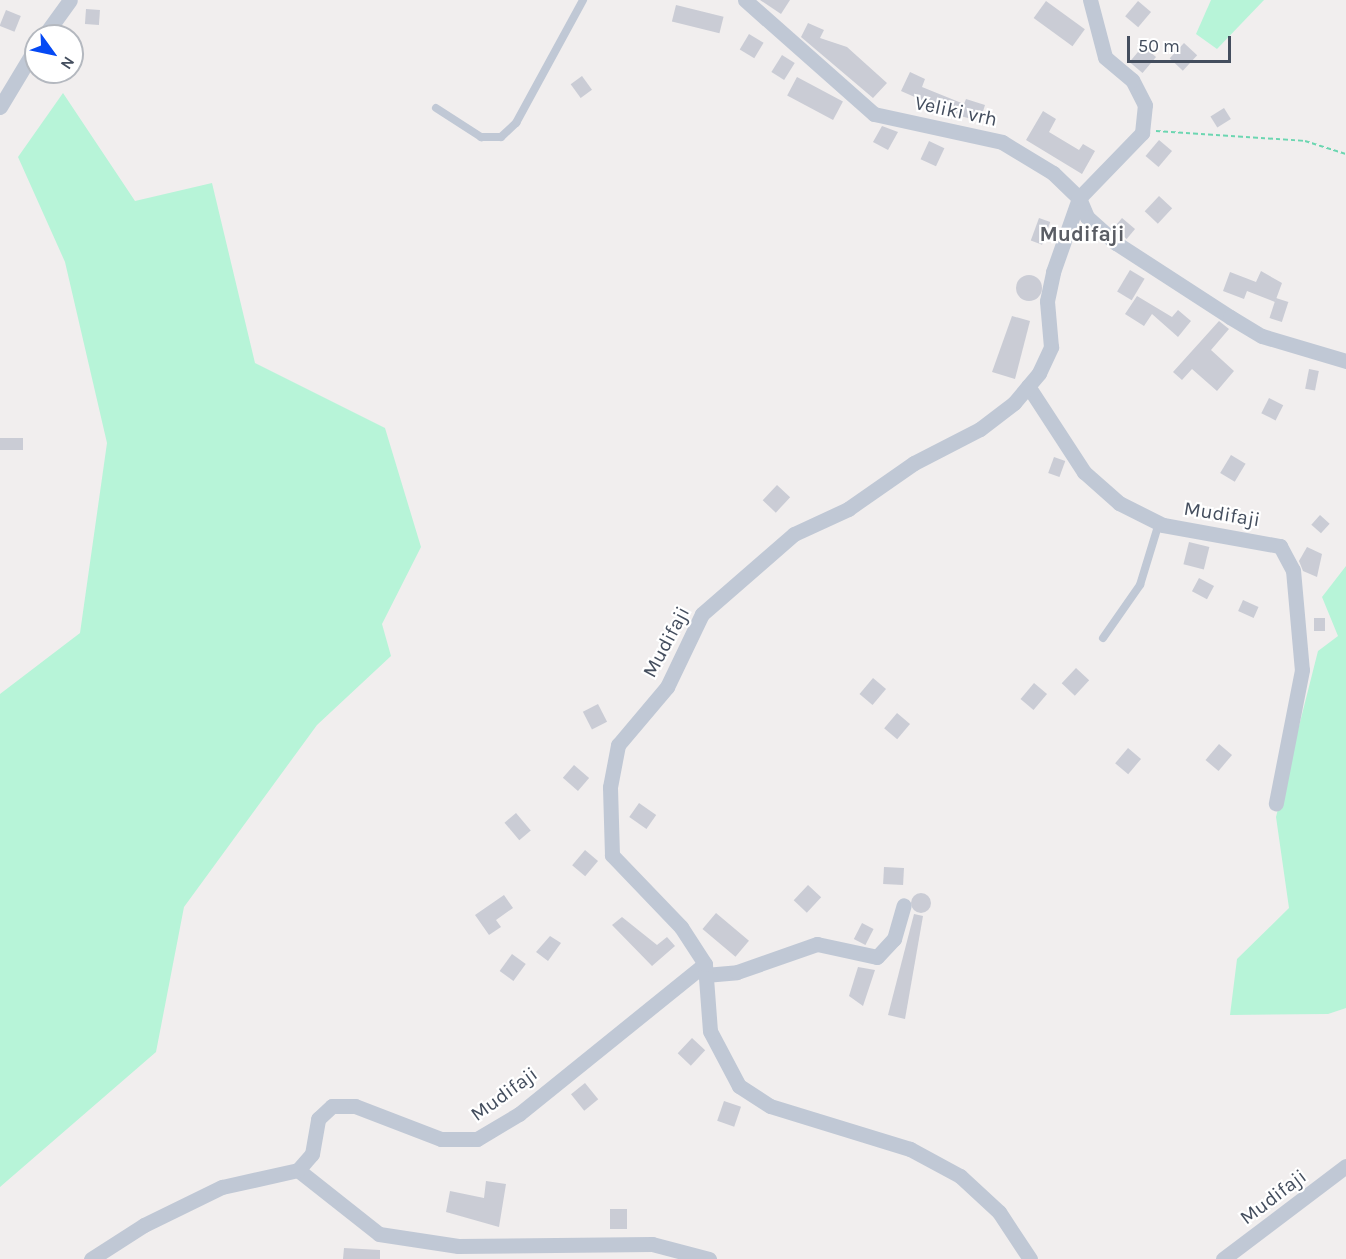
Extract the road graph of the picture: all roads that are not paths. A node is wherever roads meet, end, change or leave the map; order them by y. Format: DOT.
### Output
graph roads {
  1 [pos="70,0"];
  2 [pos="583,0"];
  3 [pos="745,0"];
  4 [pos="1090,0"];
  5 [pos="53,24"];
  6 [pos="24,68"];
  7 [pos="0,107"];
  8 [pos="436,108"];
  9 [pos="1079,198"];
  10 [pos="1346,361"];
  11 [pos="1028,386"];
  12 [pos="1159,524"];
  13 [pos="1103,638"];
  14 [pos="1276,803"];
  15 [pos="904,905"];
  16 [pos="705,970"];
  17 [pos="1346,1166"];
  18 [pos="298,1170"];
  19 [pos="92,1259"];
  20 [pos="709,1259"];
  21 [pos="1030,1259"];
  22 [pos="1223,1259"];
  1 -- 5 [label="street"];
  2 -- 8 [label="lane"];
  3 -- 9 [label="street, Veliki vrh"];
  4 -- 9 [label="street, Mudifaji"];
  6 -- 7 [label="street"];
  9 -- 10 [label="street, Veliki vrh"];
  9 -- 11 [label="street, Mudifaji"];
  11 -- 12 [label="street, Mudifaji"];
  11 -- 16 [label="street, Mudifaji"];
  12 -- 13 [label="lane"];
  12 -- 14 [label="street, Mudifaji"];
  15 -- 16 [label="street"];
  16 -- 18 [label="street, Mudifaji"];
  16 -- 21 [label="street, Mudifaji"];
  17 -- 22 [label="street, Mudifaji"];
  18 -- 19 [label="street"];
  18 -- 20 [label="street"];
}
